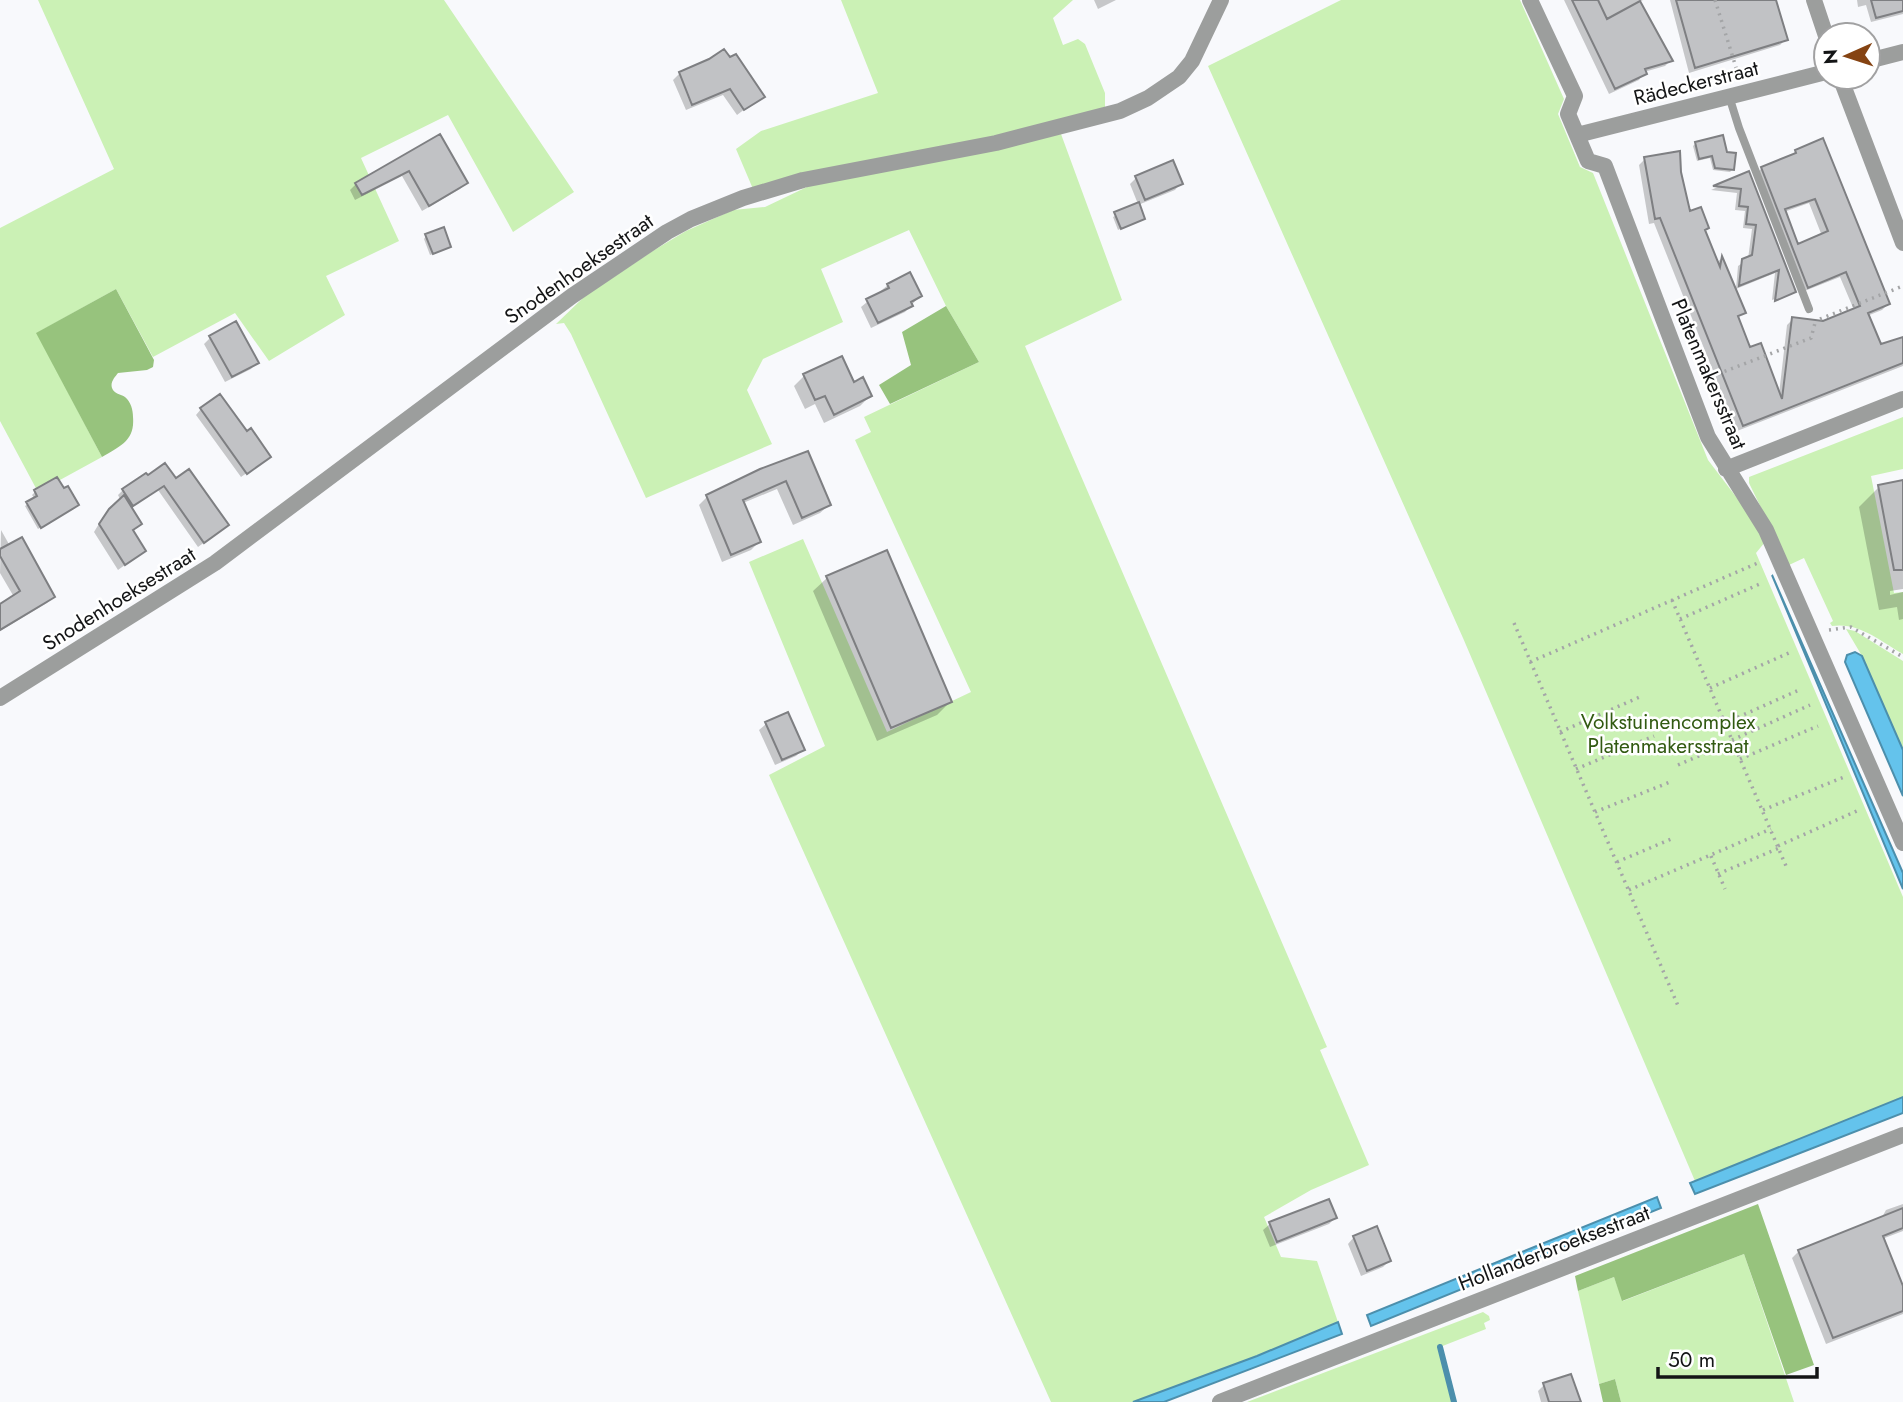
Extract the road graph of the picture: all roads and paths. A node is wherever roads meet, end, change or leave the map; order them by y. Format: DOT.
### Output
graph roads {
  1 [pos="1222,0"];
  2 [pos="1530,0"];
  3 [pos="1715,0"];
  4 [pos="1814,0"];
  5 [pos="1821,21"];
  6 [pos="1903,52"];
  7 [pos="1882,57"];
  8 [pos="1812,75"];
  9 [pos="1845,91"];
  10 [pos="1736,94"];
  11 [pos="1577,135"];
  12 [pos="1903,243"];
  13 [pos="1903,286"];
  14 [pos="1809,309"];
  15 [pos="1687,386"];
  16 [pos="1903,398"];
  17 [pos="1726,469"];
  18 [pos="1777,554"];
  19 [pos="1762,583"];
  20 [pos="1672,600"];
  21 [pos="1680,619"];
  22 [pos="1514,623"];
  23 [pos="1813,636"];
  24 [pos="1791,652"];
  25 [pos="1903,657"];
  26 [pos="1530,662"];
  27 [pos="1710,688"];
  28 [pos="1800,690"];
  29 [pos="1643,696"];
  30 [pos="0,698"];
  31 [pos="1810,705"];
  32 [pos="1725,723"];
  33 [pos="1818,726"];
  34 [pos="1560,732"];
  35 [pos="1654,736"];
  36 [pos="1732,741"];
  37 [pos="1740,759"];
  38 [pos="1678,765"];
  39 [pos="1576,769"];
  40 [pos="1844,777"];
  41 [pos="1670,782"];
  42 [pos="1763,810"];
  43 [pos="1859,810"];
  44 [pos="1595,812"];
  45 [pos="1771,829"];
  46 [pos="1671,839"];
  47 [pos="1903,844"];
  48 [pos="1778,847"];
  49 [pos="1710,855"];
  50 [pos="1617,862"];
  51 [pos="1786,866"];
  52 [pos="1718,874"];
  53 [pos="1724,889"];
  54 [pos="1629,890"];
  55 [pos="1679,1008"];
  56 [pos="1903,1135"];
  57 [pos="1220,1402"];
  1 -- 30 [label="street, Snodenhoeksestraat"];
  2 -- 11 [label="street, Platenmakersstraat"];
  3 -- 10 [label="path"];
  4 -- 5 [label="street"];
  6 -- 7 [label="street"];
  8 -- 10 [label="street, Rädeckerstraat"];
  9 -- 12 [label="street"];
  10 -- 11 [label="street, Rädeckerstraat"];
  10 -- 14 [label="lane"];
  11 -- 15 [label="street, Platenmakersstraat"];
  13 -- 15 [label="path"];
  15 -- 17 [label="street, Platenmakersstraat"];
  16 -- 17 [label="street"];
  17 -- 18 [label="street, Platenmakersstraat"];
  18 -- 20 [label="path"];
  18 -- 23 [label="street, Platenmakersstraat"];
  19 -- 21 [label="path"];
  20 -- 21 [label="path"];
  20 -- 26 [label="path"];
  21 -- 27 [label="path"];
  22 -- 26 [label="path"];
  23 -- 25 [label="path"];
  23 -- 47 [label="street, Platenmakersstraat"];
  24 -- 27 [label="path"];
  26 -- 34 [label="path"];
  27 -- 32 [label="path"];
  28 -- 32 [label="path"];
  29 -- 34 [label="path"];
  31 -- 36 [label="path"];
  32 -- 36 [label="path"];
  33 -- 37 [label="path"];
  34 -- 39 [label="path"];
  35 -- 39 [label="path"];
  36 -- 37 [label="path"];
  36 -- 38 [label="path"];
  37 -- 42 [label="path"];
  39 -- 44 [label="path"];
  40 -- 42 [label="path"];
  41 -- 44 [label="path"];
  42 -- 45 [label="path"];
  43 -- 48 [label="path"];
  44 -- 50 [label="path"];
  45 -- 48 [label="path"];
  45 -- 49 [label="path"];
  46 -- 50 [label="path"];
  48 -- 51 [label="path"];
  48 -- 52 [label="path"];
  49 -- 52 [label="path"];
  49 -- 54 [label="path"];
  50 -- 54 [label="path"];
  52 -- 53 [label="path"];
  54 -- 55 [label="path"];
  56 -- 57 [label="street, Hollanderbroeksestraat"];
}
